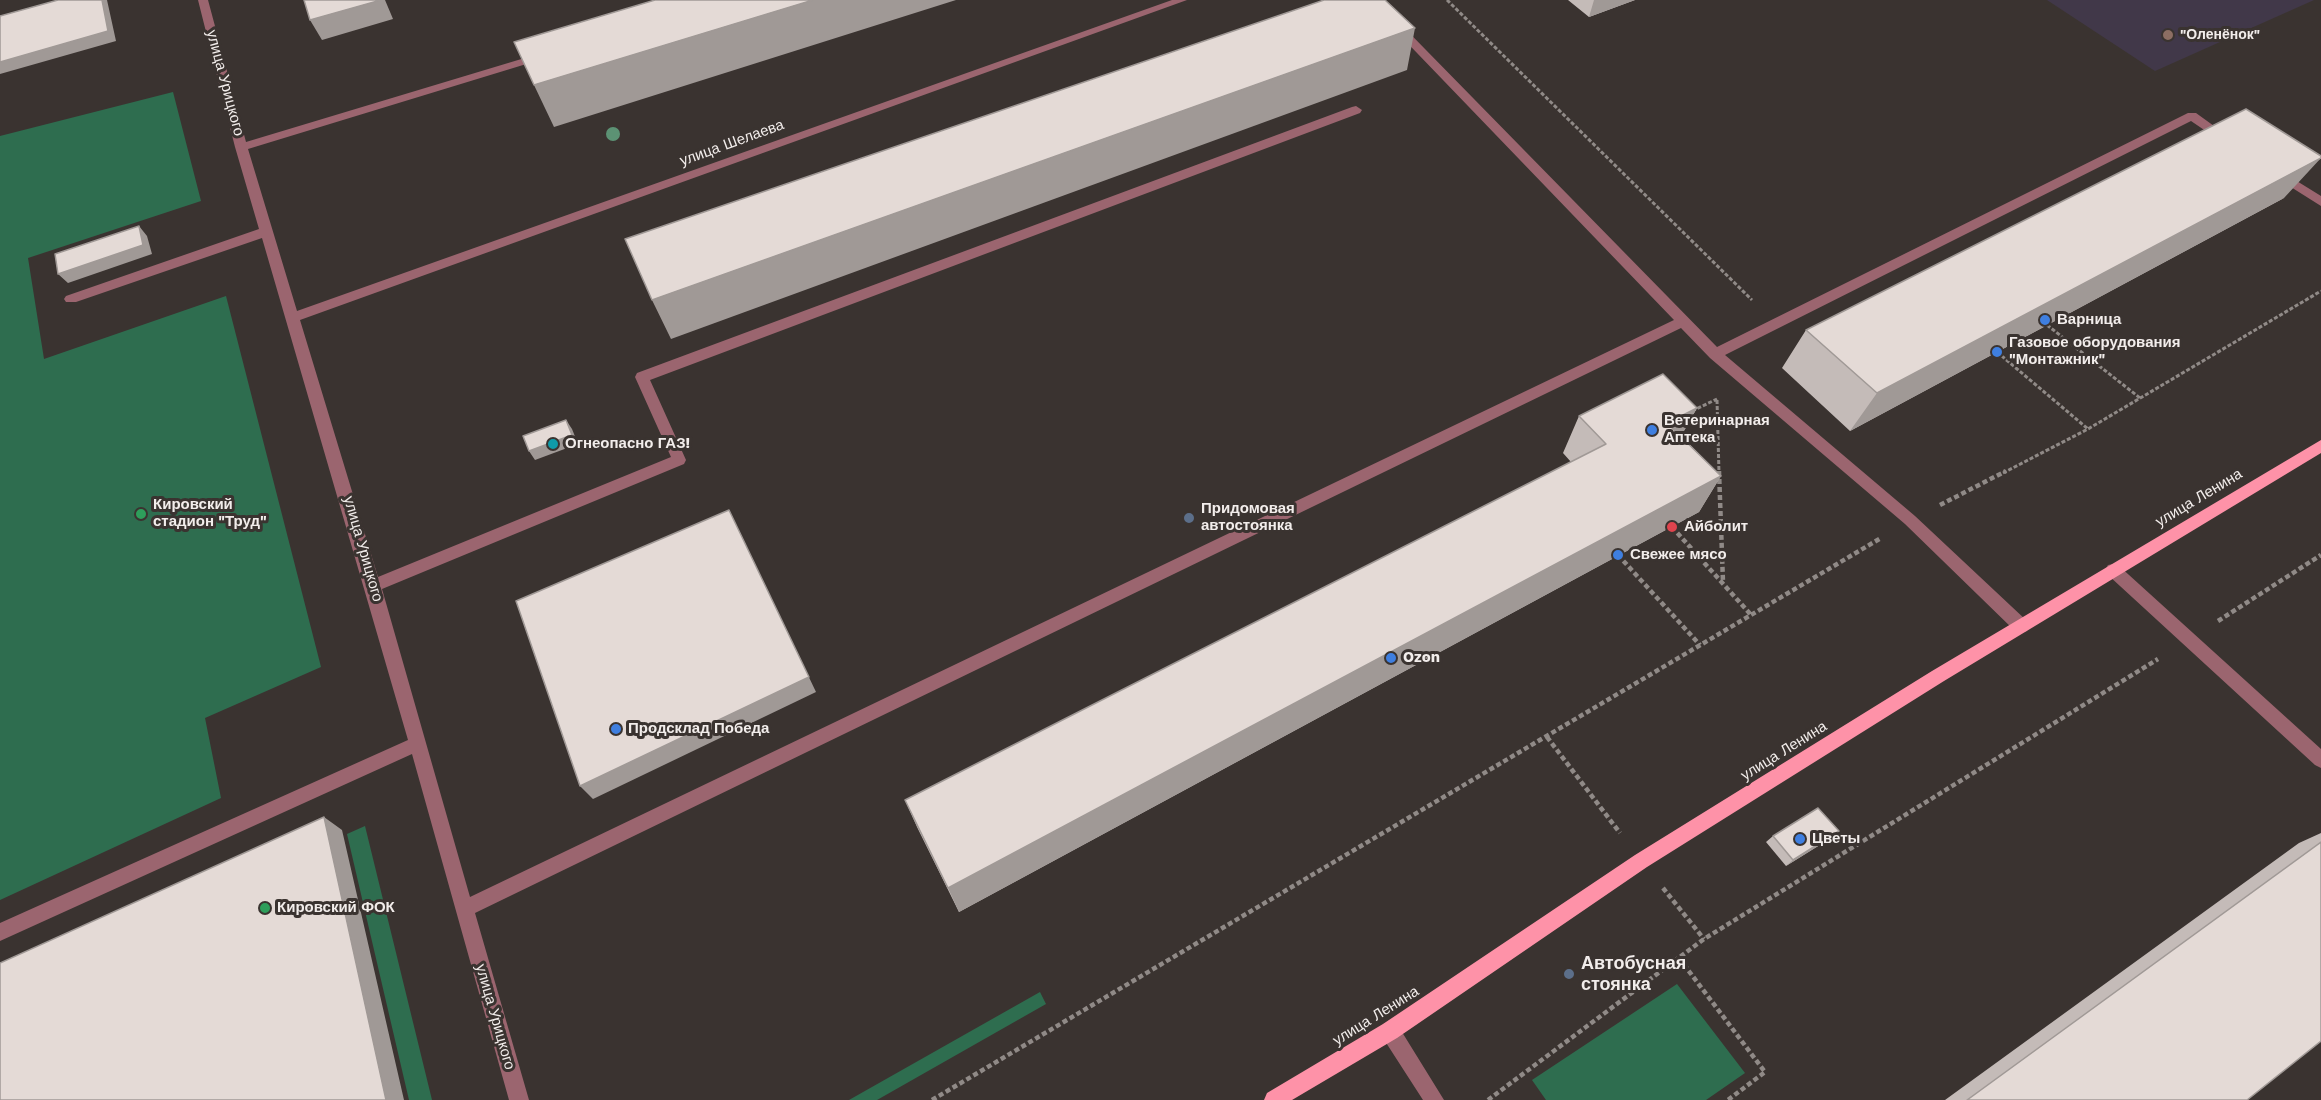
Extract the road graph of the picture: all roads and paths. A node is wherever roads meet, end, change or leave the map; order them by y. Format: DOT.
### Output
graph roads {
  1 [pos="202,0"];
  2 [pos="1182,0"];
  3 [pos="1371,0"];
  4 [pos="1447,0"];
  5 [pos="559,51"];
  6 [pos="1356,110"];
  7 [pos="241,147"];
  8 [pos="2242,149"];
  9 [pos="2272,169"];
  10 [pos="2321,202"];
  11 [pos="268,231"];
  12 [pos="2321,291"];
  13 [pos="71,299"];
  14 [pos="294,317"];
  15 [pos="1683,321"];
  16 [pos="1776,323"];
  17 [pos="2047,325"];
  18 [pos="1997,352"];
  19 [pos="1715,354"];
  20 [pos="2140,398"];
  21 [pos="1717,399"];
  22 [pos="1688,414"];
  23 [pos="2088,429"];
  24 [pos="2321,446"];
  25 [pos="1910,520"];
  26 [pos="1672,527"];
  27 [pos="1618,555"];
  28 [pos="2321,555"];
  29 [pos="2113,570"];
  30 [pos="1723,582"];
  31 [pos="374,586"];
  32 [pos="1752,616"];
  33 [pos="2021,626"];
  34 [pos="2190,639"];
  35 [pos="1700,645"];
  36 [pos="419,743"];
  37 [pos="2321,760"];
  38 [pos="465,909"];
  39 [pos="0,932"];
  40 [pos="1679,958"];
  41 [pos="1390,1031"];
  42 [pos="519,1100"];
  43 [pos="932,1100"];
  44 [pos="1274,1100"];
  45 [pos="1434,1100"];
  46 [pos="1488,1100"];
  47 [pos="1728,1100"];
  1 -- 7 [label="street, улица Урицкого"];
  2 -- 14 [label="street, улица Шелаева"];
  3 -- 15 [label="street"];
  4 -- 16 [label="path"];
  5 -- 7 [label="street"];
  6 -- 31 [label="street"];
  7 -- 11 [label="street, улица Урицкого"];
  8 -- 16 [label="street"];
  9 -- 10 [label="street"];
  11 -- 13 [label="street"];
  11 -- 14 [label="street, улица Урицкого"];
  12 -- 20 [label="path"];
  14 -- 31 [label="street, улица Урицкого"];
  15 -- 19 [label="street"];
  15 -- 38 [label="street"];
  16 -- 19 [label="street"];
  17 -- 20 [label="path"];
  18 -- 23 [label="path"];
  19 -- 21 [label="path"];
  19 -- 25 [label="street"];
  20 -- 23 [label="path"];
  21 -- 22 [label="path"];
  21 -- 30 [label="path"];
  23 -- 25 [label="path"];
  24 -- 29 [label="main road, улица Ленина"];
  25 -- 32 [label="path"];
  25 -- 33 [label="street"];
  26 -- 30 [label="path"];
  27 -- 35 [label="path"];
  28 -- 34 [label="path"];
  29 -- 33 [label="main road, улица Ленина"];
  29 -- 34 [label="street"];
  30 -- 32 [label="path"];
  31 -- 36 [label="street, улица Урицкого"];
  32 -- 35 [label="path"];
  33 -- 41 [label="main road, улица Ленина"];
  34 -- 37 [label="street"];
  34 -- 40 [label="path"];
  35 -- 43 [label="path"];
  36 -- 38 [label="street, улица Урицкого"];
  36 -- 39 [label="street"];
  38 -- 42 [label="street, улица Урицкого"];
  40 -- 46 [label="path"];
  40 -- 47 [label="path"];
  41 -- 44 [label="main road, улица Ленина"];
  41 -- 45 [label="street"];
}
